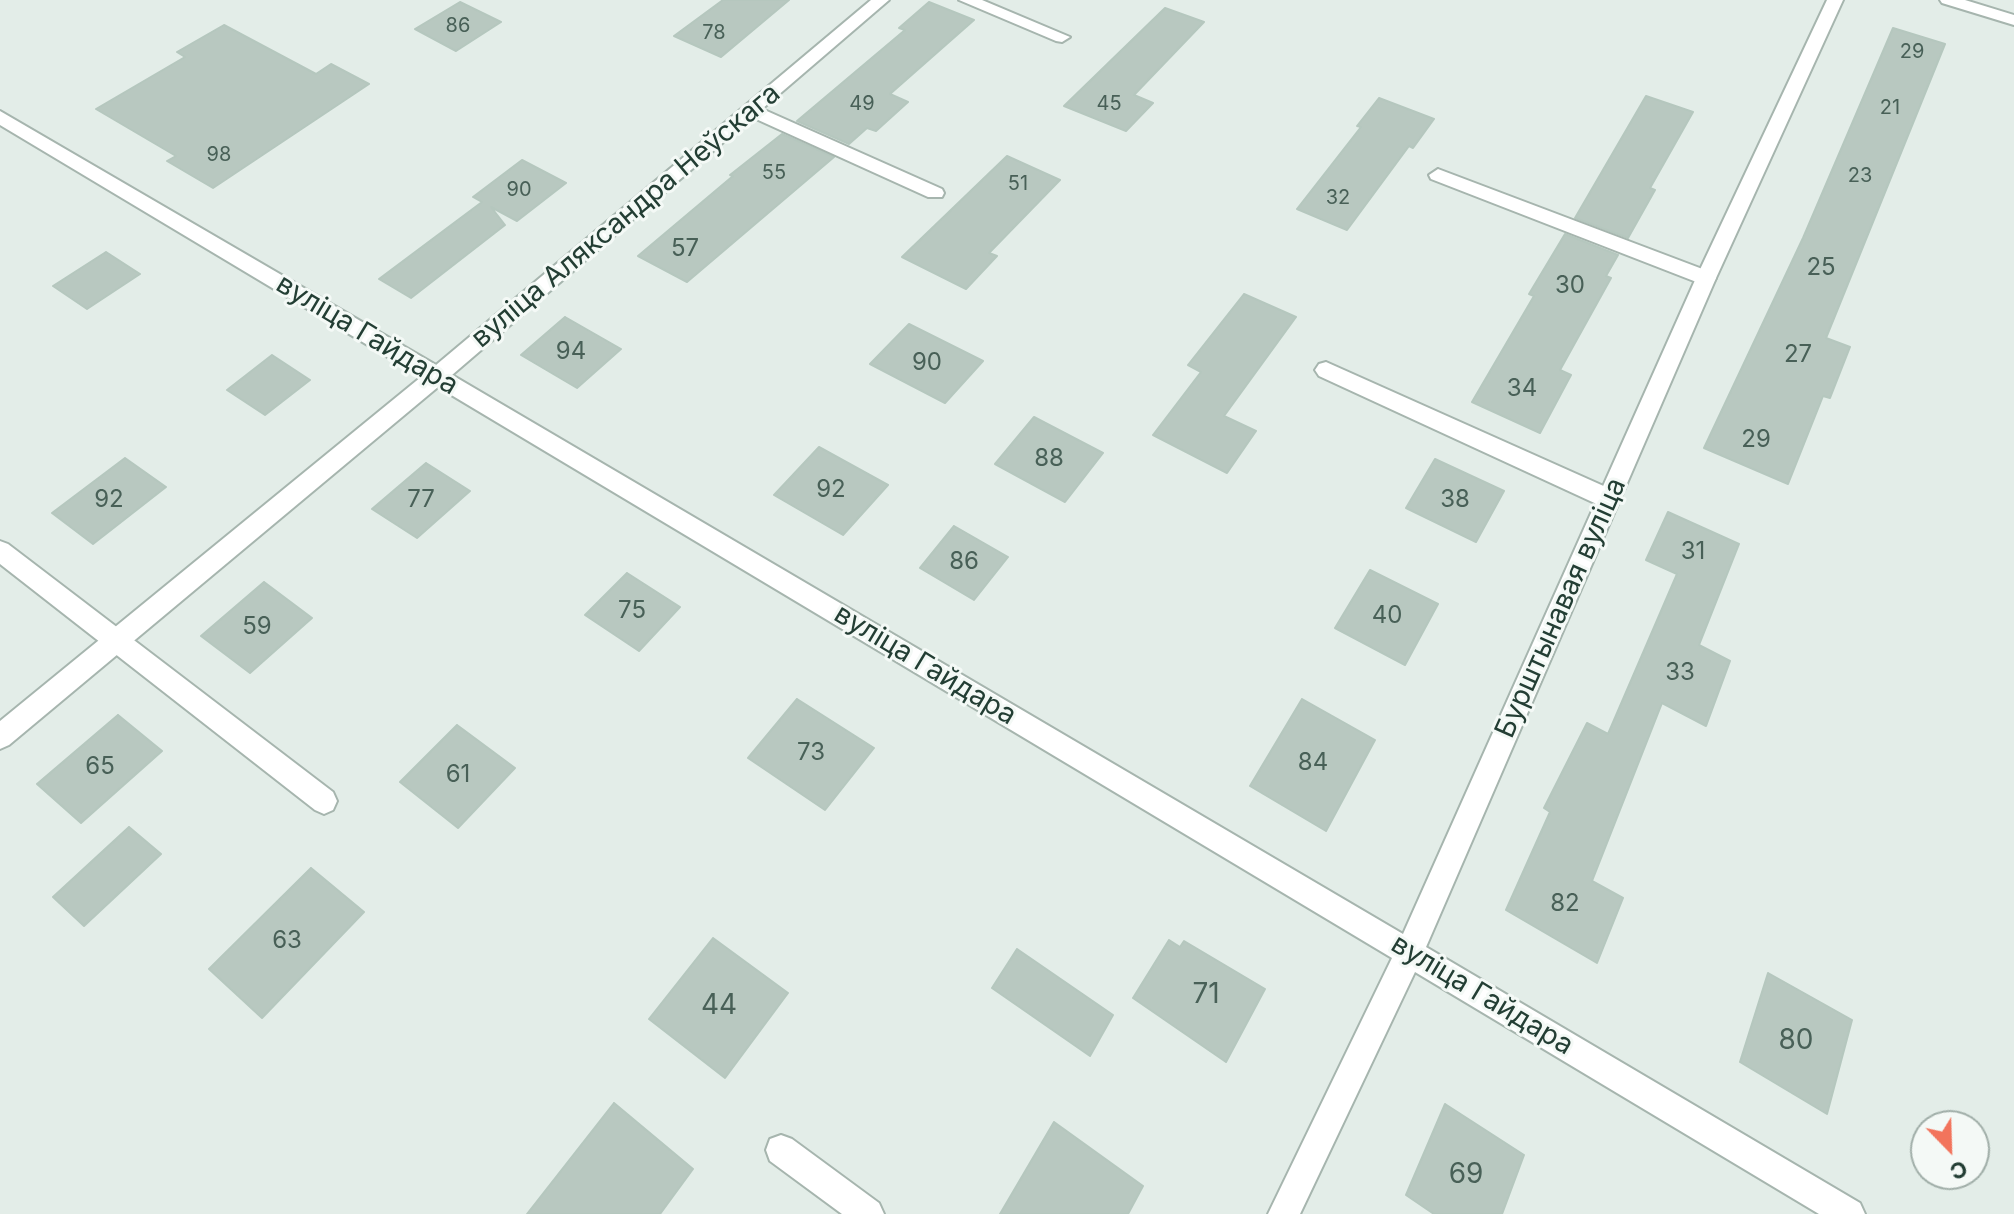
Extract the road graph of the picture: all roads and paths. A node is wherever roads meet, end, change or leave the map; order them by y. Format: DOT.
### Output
graph roads {
  1 [pos="881,0"];
  2 [pos="967,0"];
  3 [pos="1835,0"];
  4 [pos="1948,0"];
  5 [pos="2014,20"];
  6 [pos="1062,37"];
  7 [pos="751,110"];
  8 [pos="0,117"];
  9 [pos="1438,175"];
  10 [pos="935,193"];
  11 [pos="1706,278"];
  12 [pos="1326,370"];
  13 [pos="436,377"];
  14 [pos="1609,499"];
  15 [pos="0,551"];
  16 [pos="116,641"];
  17 [pos="0,737"];
  18 [pos="324,801"];
  19 [pos="1410,951"];
  20 [pos="781,1150"];
  21 [pos="868,1214"];
  22 [pos="1284,1214"];
  23 [pos="1849,1214"];
  1 -- 7 [label="street, вуліца Аляксандра Неўскага"];
  2 -- 6 [label="street"];
  3 -- 11 [label="street, Бурштынавая вуліца"];
  4 -- 5 [label="street"];
  7 -- 10 [label="street"];
  7 -- 13 [label="street, вуліца Аляксандра Неўскага"];
  8 -- 13 [label="street, вуліца Гайдара"];
  9 -- 11 [label="street"];
  11 -- 14 [label="street, Бурштынавая вуліца"];
  12 -- 14 [label="street"];
  13 -- 16 [label="street, вуліца Аляксандра Неўскага"];
  13 -- 19 [label="street, вуліца Гайдара"];
  14 -- 19 [label="street, Бурштынавая вуліца"];
  15 -- 16 [label="street"];
  16 -- 17 [label="street, вуліца Аляксандра Неўскага"];
  16 -- 18 [label="street"];
  19 -- 22 [label="street, Бурштынавая вуліца"];
  19 -- 23 [label="street, вуліца Гайдара"];
  20 -- 21 [label="street"];
}
